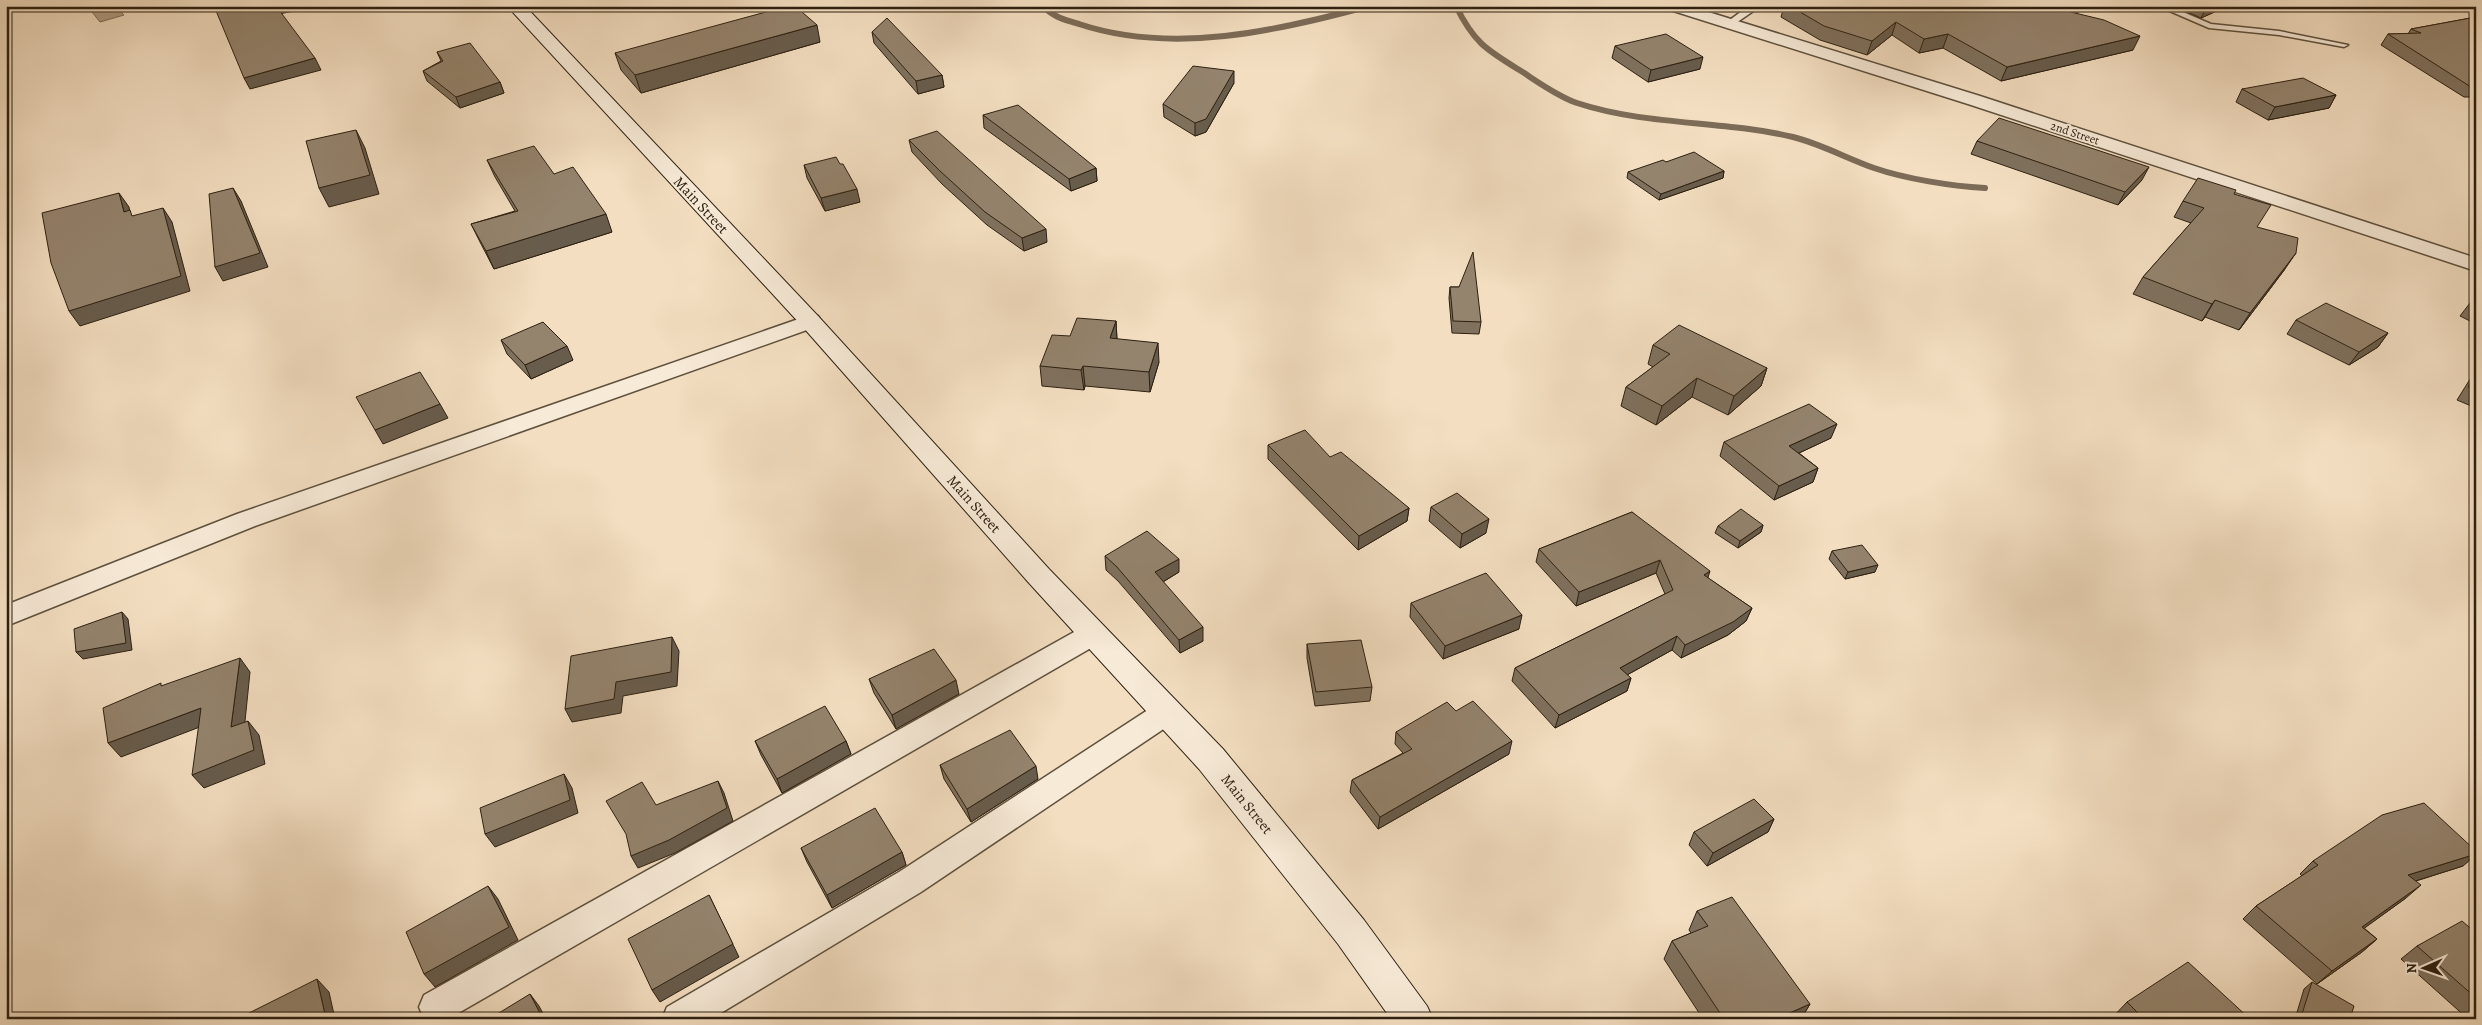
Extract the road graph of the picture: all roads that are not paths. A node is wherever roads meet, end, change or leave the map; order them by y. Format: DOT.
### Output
graph roads {
  1 [pos="515,6"];
  2 [pos="1672,6"];
  3 [pos="1761,6"];
  4 [pos="2162,6"];
  5 [pos="1727,25"];
  6 [pos="2344,45"];
  7 [pos="2476,266"];
  8 [pos="810,321"];
  9 [pos="6,616"];
  10 [pos="1093,634"];
  11 [pos="1167,712"];
  12 [pos="436,1007"];
  13 [pos="679,1019"];
  14 [pos="1414,1019"];
  1 -- 8 [label="main road, Main Street"];
  2 -- 5 [label="street, 2nd Street"];
  3 -- 5 [label="lane"];
  4 -- 6 [label="lane"];
  5 -- 7 [label="street, 2nd Street"];
  8 -- 9 [label="street"];
  8 -- 10 [label="main road, Main Street"];
  10 -- 11 [label="main road, Main Street"];
  10 -- 12 [label="street"];
  11 -- 13 [label="street"];
  11 -- 14 [label="main road, Main Street"];
}
